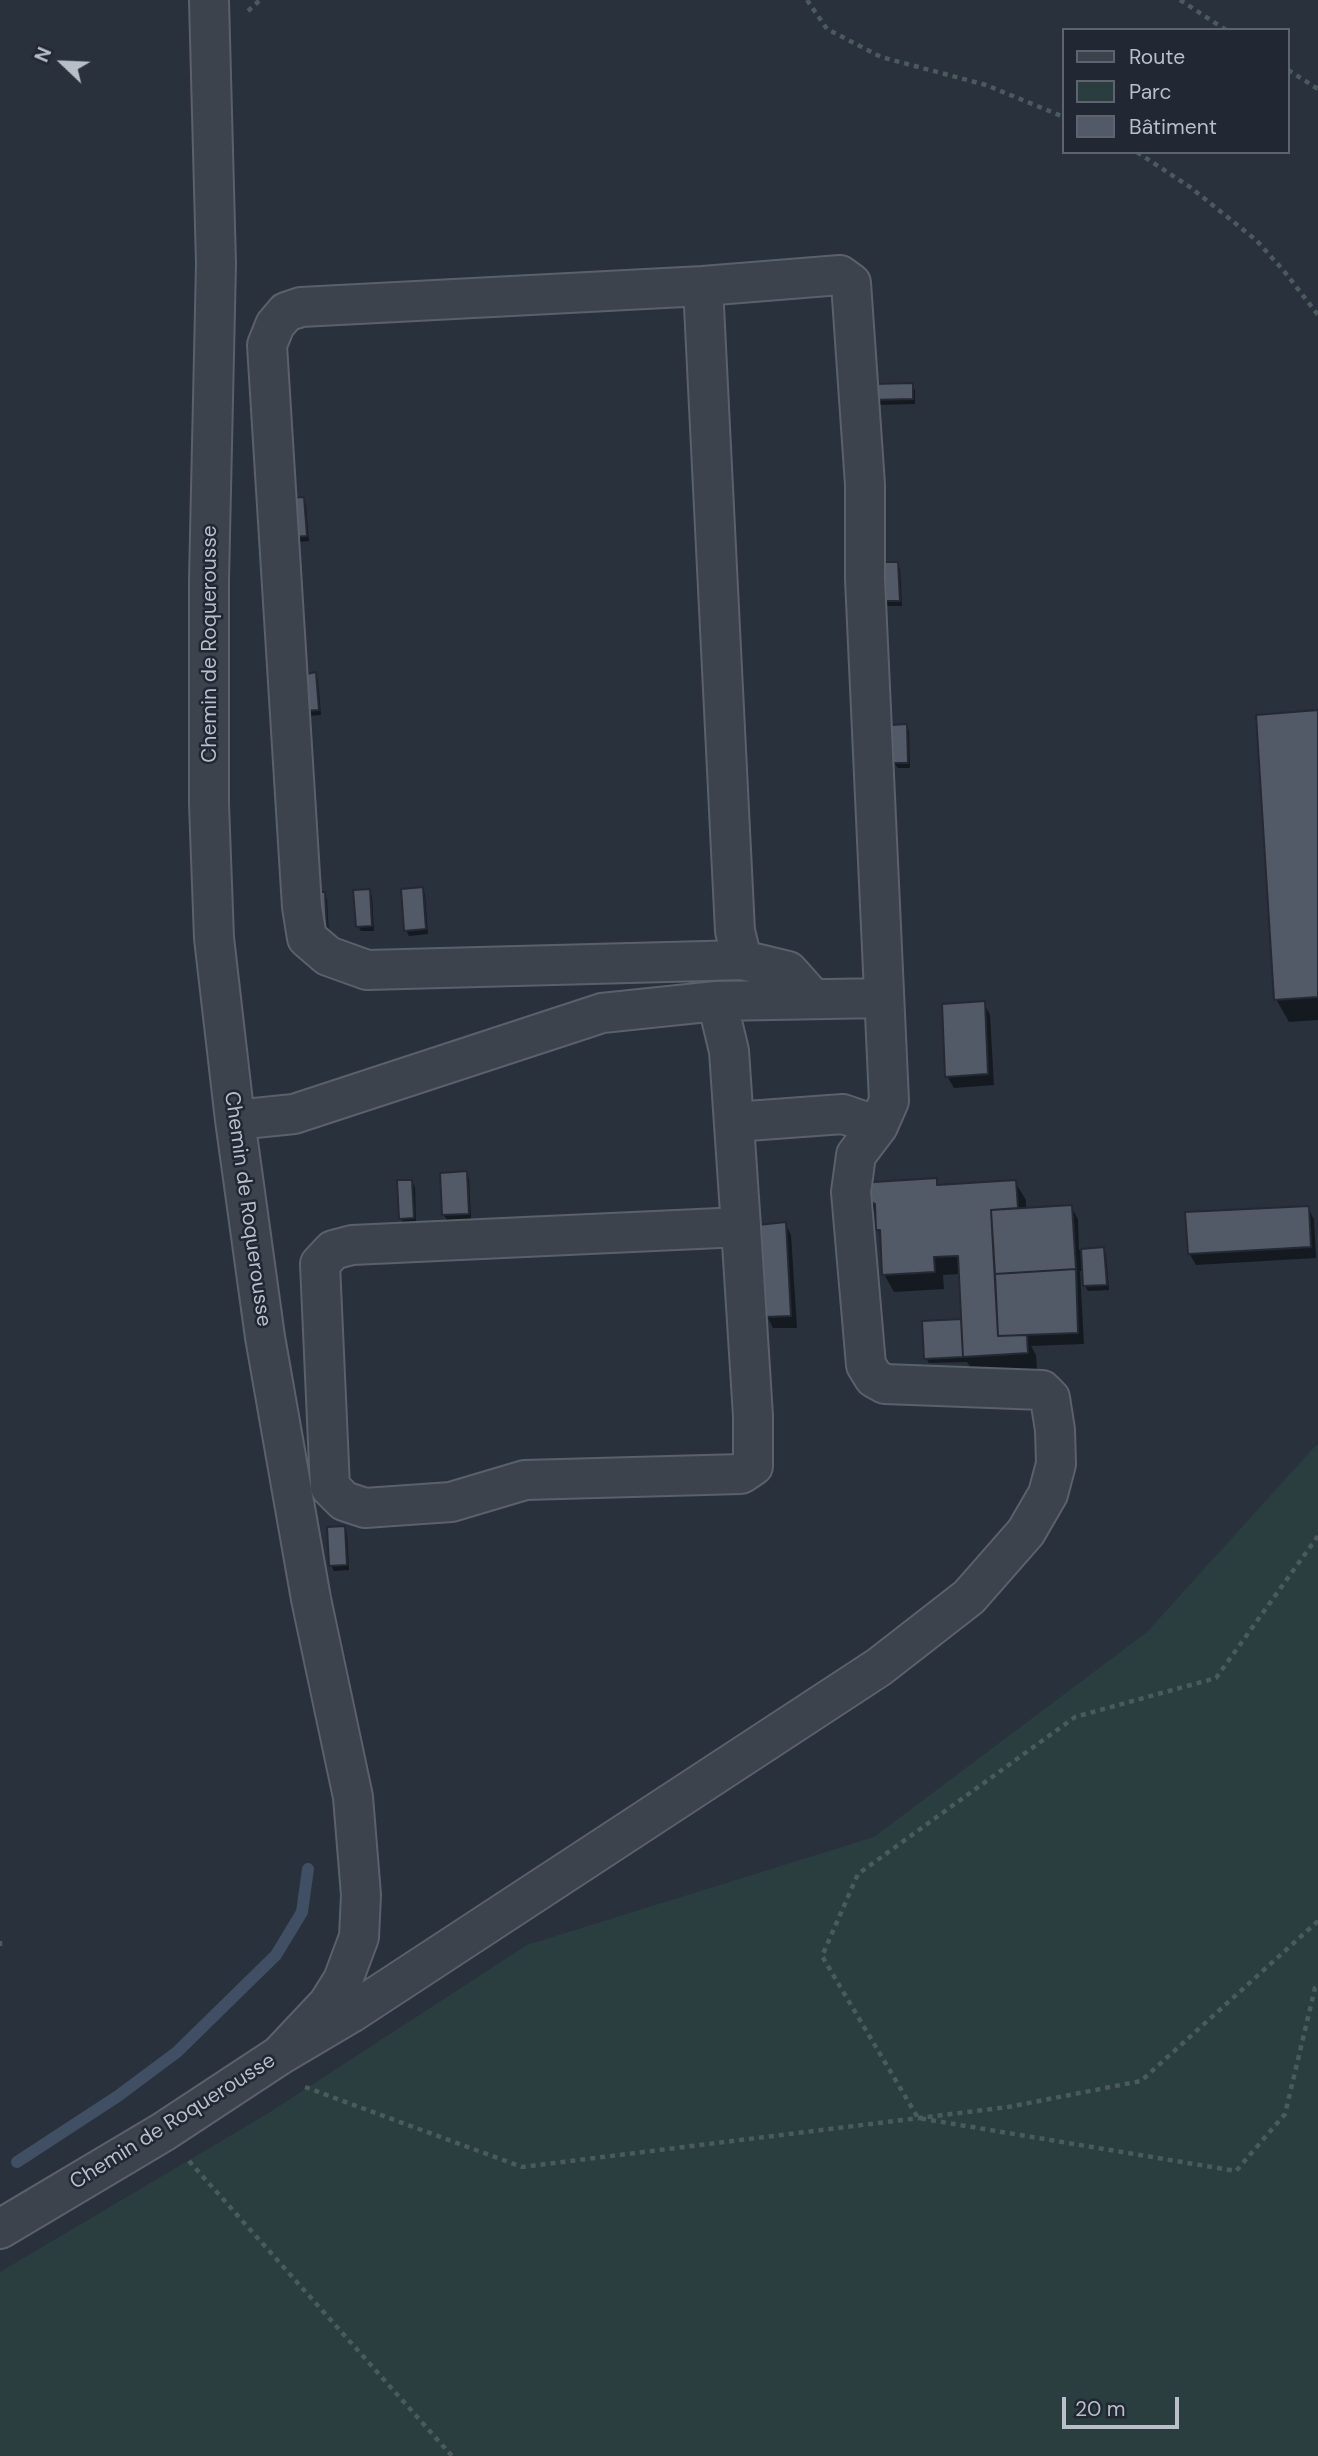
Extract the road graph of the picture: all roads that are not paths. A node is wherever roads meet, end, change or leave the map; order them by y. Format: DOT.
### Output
graph roads {
  1 [pos="209,0"];
  2 [pos="703,286"];
  3 [pos="742,960"];
  4 [pos="883,998"];
  5 [pos="813,999"];
  6 [pos="717,1001"];
  7 [pos="234,1119"];
  8 [pos="734,1122"];
  9 [pos="878,1126"];
  10 [pos="741,1227"];
  11 [pos="280,2055"];
  12 [pos="2,2220"];
  1 -- 7 [label="street, Chemin de Roquerousse"];
  2 -- 3 [label="street"];
  2 -- 3 [label="street"];
  2 -- 4 [label="street"];
  3 -- 5 [label="street"];
  4 -- 5 [label="street"];
  4 -- 9 [label="street"];
  5 -- 6 [label="street"];
  6 -- 7 [label="street"];
  6 -- 8 [label="street"];
  7 -- 11 [label="street, Chemin de Roquerousse"];
  8 -- 9 [label="street"];
  8 -- 10 [label="street"];
  9 -- 11 [label="street"];
  10 -- 10 [label="street"];
  11 -- 12 [label="street, Chemin de Roquerousse"];
}
